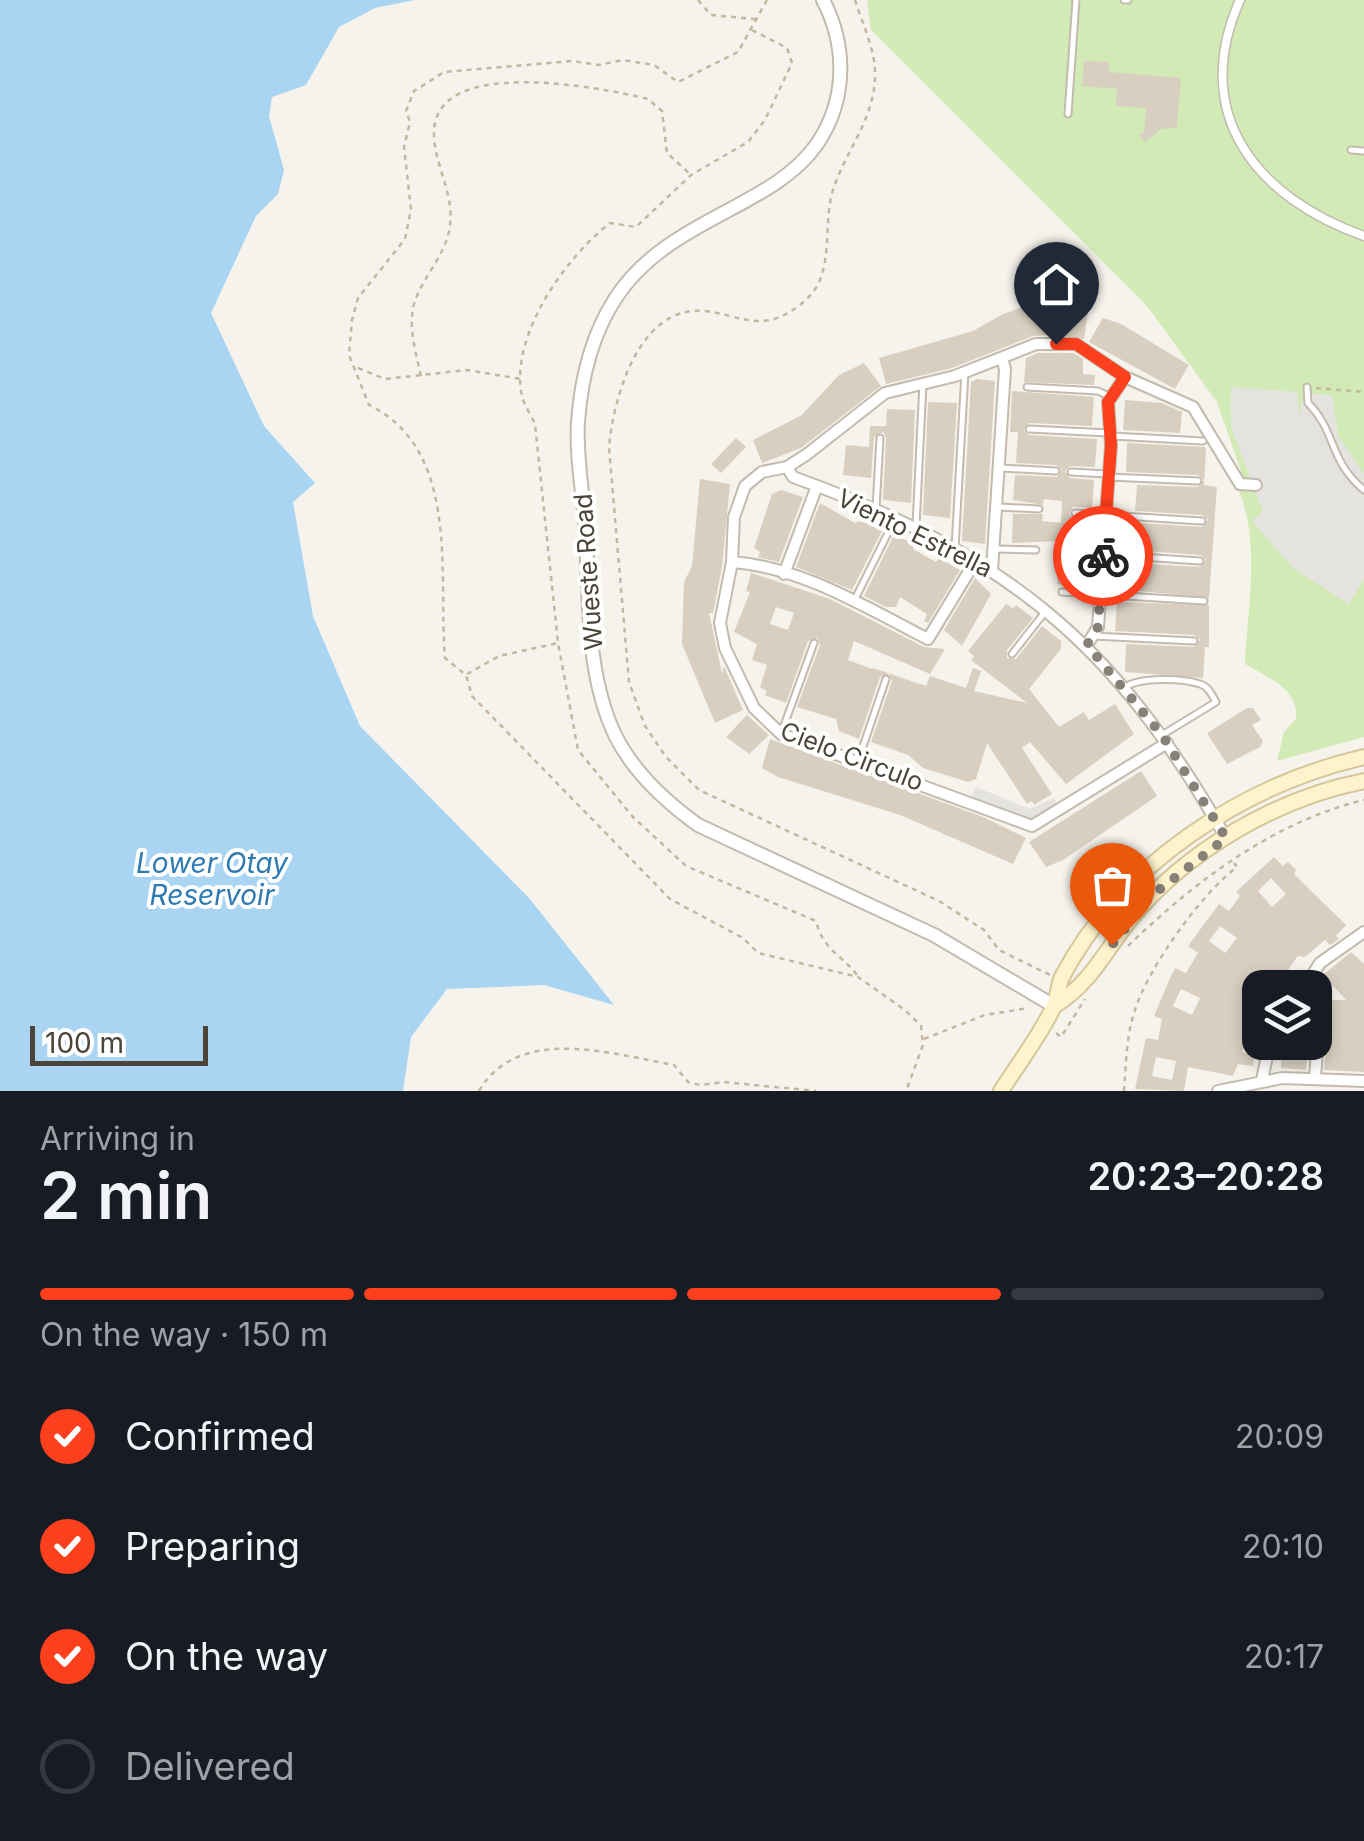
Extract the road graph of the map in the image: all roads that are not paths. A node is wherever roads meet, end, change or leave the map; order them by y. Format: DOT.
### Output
graph roads {
  1 [pos="823,0"];
  2 [pos="1076,0"];
  3 [pos="1240,0"];
  4 [pos="1068,114"];
  5 [pos="1352,150"];
  6 [pos="1364,151"];
  7 [pos="1364,236"];
  8 [pos="1002,358"];
  9 [pos="965,372"];
  10 [pos="1125,377"];
  11 [pos="924,384"];
  12 [pos="1027,387"];
  13 [pos="1307,387"];
  14 [pos="1112,397"];
  15 [pos="1029,429"];
  16 [pos="1109,434"];
  17 [pos="880,438"];
  18 [pos="1203,441"];
  19 [pos="786,467"];
  20 [pos="998,468"];
  21 [pos="1056,470"];
  22 [pos="1072,472"];
  23 [pos="1110,476"];
  24 [pos="1198,481"];
  25 [pos="1256,485"];
  26 [pos="817,486"];
  27 [pos="1364,490"];
  28 [pos="996,507"];
  29 [pos="1040,510"];
  30 [pos="876,511"];
  31 [pos="1074,513"];
  32 [pos="1107,515"];
  33 [pos="895,520"];
  34 [pos="1202,521"];
  35 [pos="915,529"];
  36 [pos="955,548"];
  37 [pos="993,548"];
  38 [pos="1036,550"];
  39 [pos="1068,552"];
  40 [pos="1103,555"];
  41 [pos="976,560"];
  42 [pos="1200,561"];
  43 [pos="732,562"];
  44 [pos="992,570"];
  45 [pos="784,574"];
  46 [pos="1062,592"];
  47 [pos="1100,594"];
  48 [pos="1204,601"];
  49 [pos="854,602"];
  50 [pos="1046,610"];
  51 [pos="1090,640"];
  52 [pos="1194,642"];
  53 [pos="814,643"];
  54 [pos="1012,654"];
  55 [pos="886,678"];
  56 [pos="1125,687"];
  57 [pos="781,734"];
  58 [pos="1164,739"];
  59 [pos="1364,757"];
  60 [pos="858,761"];
  61 [pos="1364,781"];
  62 [pos="1215,819"];
  63 [pos="1226,838"];
  64 [pos="1362,933"];
  65 [pos="1364,947"];
  66 [pos="1316,970"];
  67 [pos="1054,1006"];
  68 [pos="1266,1060"];
  69 [pos="1316,1060"];
  70 [pos="1315,1079"];
  71 [pos="1262,1080"];
  72 [pos="1364,1081"];
  73 [pos="1001,1091"];
  74 [pos="1218,1091"];
  1 -- 67 [label="street, Wueste Road"];
  2 -- 4 [label="lane"];
  3 -- 7 [label="street"];
  5 -- 6 [label="lane"];
  8 -- 9 [label="street, Cielo Circulo"];
  8 -- 10 [label="street, Cielo Circulo"];
  8 -- 20 [label="street"];
  9 -- 11 [label="street, Cielo Circulo"];
  9 -- 36 [label="lane"];
  10 -- 14 [label="street"];
  10 -- 25 [label="street, Cielo Circulo"];
  11 -- 19 [label="street, Cielo Circulo"];
  11 -- 35 [label="lane"];
  12 -- 14 [label="lane"];
  13 -- 27 [label="lane"];
  14 -- 16 [label="street"];
  15 -- 16 [label="lane"];
  16 -- 18 [label="lane"];
  16 -- 23 [label="street"];
  17 -- 30 [label="lane"];
  19 -- 26 [label="street, Viento Estrella"];
  19 -- 43 [label="street, Cielo Circulo"];
  20 -- 21 [label="lane"];
  20 -- 28 [label="street"];
  22 -- 23 [label="lane"];
  23 -- 24 [label="lane"];
  23 -- 32 [label="street"];
  26 -- 30 [label="street, Viento Estrella"];
  26 -- 45 [label="street"];
  28 -- 29 [label="lane"];
  28 -- 37 [label="street"];
  30 -- 33 [label="street, Viento Estrella"];
  31 -- 32 [label="lane"];
  32 -- 34 [label="lane"];
  32 -- 40 [label="street"];
  33 -- 35 [label="street, Viento Estrella"];
  33 -- 49 [label="lane"];
  35 -- 36 [label="street, Viento Estrella"];
  36 -- 41 [label="street, Viento Estrella"];
  37 -- 38 [label="lane"];
  37 -- 44 [label="street"];
  39 -- 40 [label="lane"];
  40 -- 42 [label="lane"];
  40 -- 47 [label="street"];
  41 -- 44 [label="street, Viento Estrella"];
  41 -- 49 [label="street"];
  43 -- 45 [label="street"];
  43 -- 57 [label="street, Cielo Circulo"];
  44 -- 50 [label="street, Viento Estrella"];
  45 -- 49 [label="street"];
  46 -- 47 [label="lane"];
  47 -- 48 [label="lane"];
  47 -- 51 [label="street"];
  50 -- 51 [label="street, Viento Estrella"];
  50 -- 54 [label="lane"];
  51 -- 52 [label="lane"];
  51 -- 56 [label="street, Viento Estrella"];
  53 -- 57 [label="lane"];
  55 -- 60 [label="lane"];
  56 -- 58 [label="street, Viento Estrella"];
  56 -- 58 [label="lane, Cielo Circulo"];
  57 -- 60 [label="street, Cielo Circulo"];
  58 -- 60 [label="street, Cielo Circulo"];
  58 -- 62 [label="street, Viento Estrella"];
  59 -- 62 [label="main road"];
  61 -- 63 [label="main road"];
  62 -- 63 [label="street, Viento Estrella"];
  62 -- 67 [label="main road"];
  63 -- 67 [label="main road"];
  64 -- 65 [label="street"];
  64 -- 66 [label="street"];
  67 -- 73 [label="main road"];
  68 -- 71 [label="street"];
  69 -- 70 [label="street"];
  70 -- 71 [label="street"];
  70 -- 72 [label="street"];
  71 -- 74 [label="street"];
}
